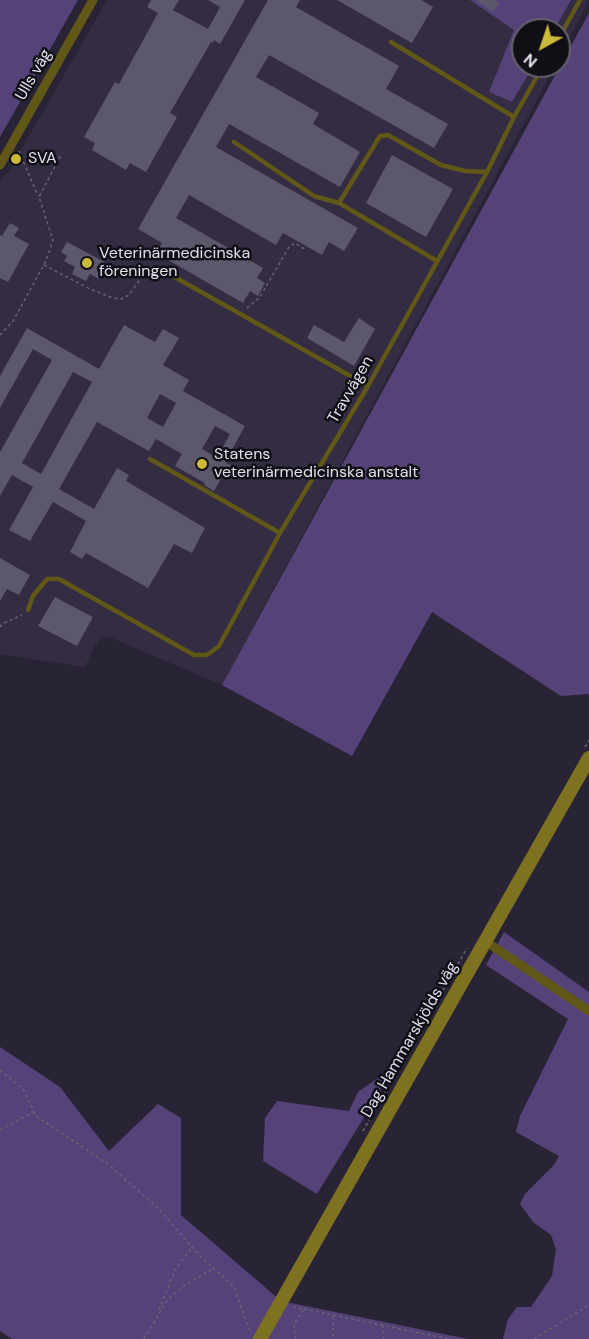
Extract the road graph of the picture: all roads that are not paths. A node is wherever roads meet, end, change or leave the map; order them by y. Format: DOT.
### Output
graph roads {
  1 [pos="93,0"];
  2 [pos="580,0"];
  3 [pos="570,18"];
  4 [pos="391,42"];
  5 [pos="536,78"];
  6 [pos="514,117"];
  7 [pos="234,142"];
  8 [pos="0,165"];
  9 [pos="487,172"];
  10 [pos="339,203"];
  11 [pos="437,261"];
  12 [pos="152,268"];
  13 [pos="368,386"];
  14 [pos="150,459"];
  15 [pos="280,533"];
  16 [pos="28,610"];
  17 [pos="589,758"];
  18 [pos="485,941"];
  19 [pos="589,1011"];
  20 [pos="255,1336"];
  1 -- 8 [label="street, Ulls väg"];
  2 -- 3 [label="lane"];
  4 -- 6 [label="lane"];
  5 -- 6 [label="lane, Travvägen"];
  6 -- 9 [label="lane, Travvägen"];
  7 -- 10 [label="lane"];
  9 -- 10 [label="lane"];
  9 -- 11 [label="lane, Travvägen"];
  10 -- 11 [label="lane"];
  11 -- 13 [label="lane, Travvägen"];
  12 -- 13 [label="lane"];
  13 -- 15 [label="lane, Travvägen"];
  14 -- 15 [label="lane"];
  15 -- 16 [label="lane, Travvägen"];
  17 -- 18 [label="main road, Dag Hammarskjölds väg"];
  18 -- 19 [label="street"];
  18 -- 20 [label="main road, Dag Hammarskjölds väg"];
}
